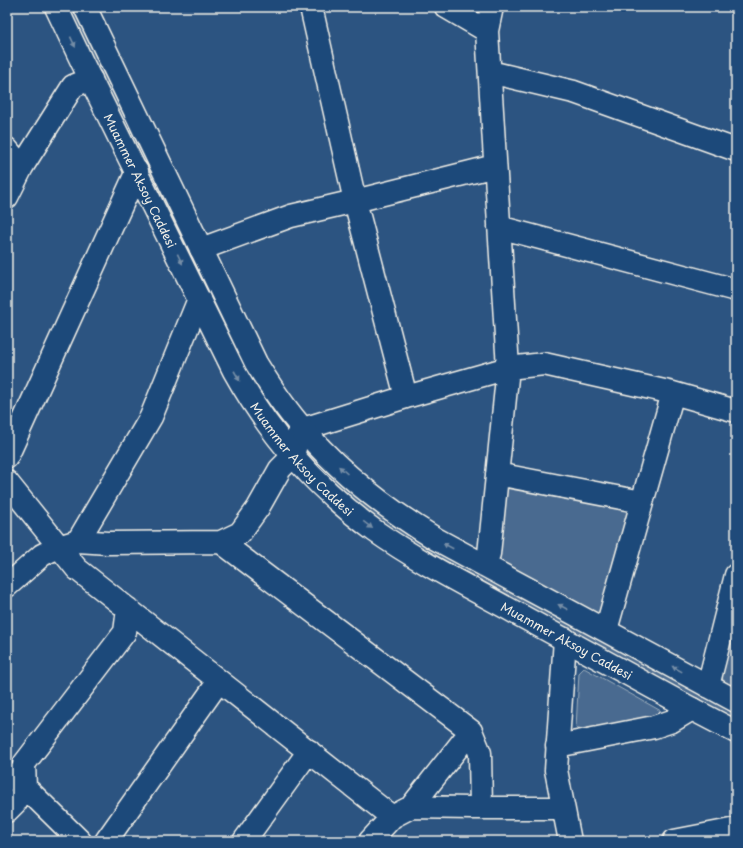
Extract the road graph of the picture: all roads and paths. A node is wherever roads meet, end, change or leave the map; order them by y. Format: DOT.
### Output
graph roads {
  1 [pos="56,7"];
  2 [pos="85,7"];
  3 [pos="311,7"];
  4 [pos="446,7"];
  5 [pos="492,7"];
  6 [pos="487,31"];
  7 [pos="490,72"];
  8 [pos="91,79"];
  9 [pos="7,149"];
  10 [pos="736,150"];
  11 [pos="495,166"];
  12 [pos="22,167"];
  13 [pos="137,171"];
  14 [pos="7,197"];
  15 [pos="355,201"];
  16 [pos="499,227"];
  17 [pos="201,249"];
  18 [pos="736,290"];
  19 [pos="199,299"];
  20 [pos="508,368"];
  21 [pos="672,393"];
  22 [pos="406,397"];
  23 [pos="736,411"];
  24 [pos="303,429"];
  25 [pos="293,456"];
  26 [pos="7,457"];
  27 [pos="497,474"];
  28 [pos="7,482"];
  29 [pos="642,502"];
  30 [pos="221,542"];
  31 [pos="68,544"];
  32 [pos="481,563"];
  33 [pos="736,575"];
  34 [pos="7,586"];
  35 [pos="128,609"];
  36 [pos="606,630"];
  37 [pos="565,639"];
  38 [pos="219,681"];
  39 [pos="708,686"];
  40 [pos="736,701"];
  41 [pos="692,709"];
  42 [pos="471,731"];
  43 [pos="736,732"];
  44 [pos="557,746"];
  45 [pos="308,751"];
  46 [pos="7,774"];
  47 [pos="25,787"];
  48 [pos="411,807"];
  49 [pos="481,808"];
  50 [pos="563,808"];
  51 [pos="7,811"];
  52 [pos="392,817"];
  53 [pos="736,829"];
  54 [pos="80,841"];
  55 [pos="106,841"];
  56 [pos="244,841"];
  57 [pos="370,841"];
  58 [pos="570,841"];
  59 [pos="674,841"];
  1 -- 8 [label="street, Muammer Aksoy Caddesi, one-way"];
  2 -- 17 [label="street"];
  3 -- 15 [label="street"];
  4 -- 6 [label="street"];
  5 -- 6 [label="street"];
  6 -- 7 [label="street"];
  7 -- 10 [label="street"];
  7 -- 11 [label="street"];
  8 -- 12 [label="street"];
  8 -- 13 [label="street, Muammer Aksoy Caddesi"];
  9 -- 12 [label="street"];
  11 -- 15 [label="street"];
  11 -- 16 [label="street"];
  12 -- 14 [label="street"];
  13 -- 19 [label="street, Muammer Aksoy Caddesi, one-way"];
  13 -- 26 [label="street"];
  15 -- 17 [label="street"];
  15 -- 22 [label="street"];
  16 -- 18 [label="street"];
  16 -- 20 [label="street"];
  17 -- 24 [label="street"];
  19 -- 25 [label="street, Muammer Aksoy Caddesi, one-way"];
  19 -- 31 [label="street"];
  20 -- 21 [label="street"];
  20 -- 22 [label="street"];
  20 -- 27 [label="street"];
  21 -- 23 [label="street"];
  21 -- 29 [label="street"];
  22 -- 24 [label="street"];
  24 -- 25 [label="street"];
  32 -- 24 [label="street, one-way"];
  25 -- 30 [label="street"];
  25 -- 37 [label="street, Muammer Aksoy Caddesi, one-way"];
  27 -- 29 [label="street"];
  27 -- 32 [label="street"];
  28 -- 31 [label="street"];
  29 -- 36 [label="street"];
  30 -- 31 [label="street"];
  30 -- 42 [label="street"];
  31 -- 34 [label="street"];
  31 -- 35 [label="street"];
  36 -- 32 [label="street, one-way"];
  33 -- 39 [label="street"];
  35 -- 38 [label="street"];
  35 -- 47 [label="street"];
  39 -- 36 [label="street, one-way"];
  37 -- 41 [label="street, Muammer Aksoy Caddesi"];
  37 -- 44 [label="street"];
  38 -- 45 [label="street"];
  38 -- 55 [label="street"];
  39 -- 40 [label="street"];
  41 -- 43 [label="street, Muammer Aksoy Caddesi"];
  41 -- 44 [label="street"];
  42 -- 48 [label="street"];
  42 -- 49 [label="street"];
  44 -- 50 [label="street"];
  45 -- 52 [label="street"];
  45 -- 56 [label="street"];
  46 -- 47 [label="street"];
  47 -- 51 [label="street"];
  47 -- 54 [label="street"];
  48 -- 49 [label="street"];
  48 -- 52 [label="street"];
  49 -- 50 [label="street"];
  50 -- 58 [label="street"];
  52 -- 57 [label="street"];
  53 -- 59 [label="street"];
}
